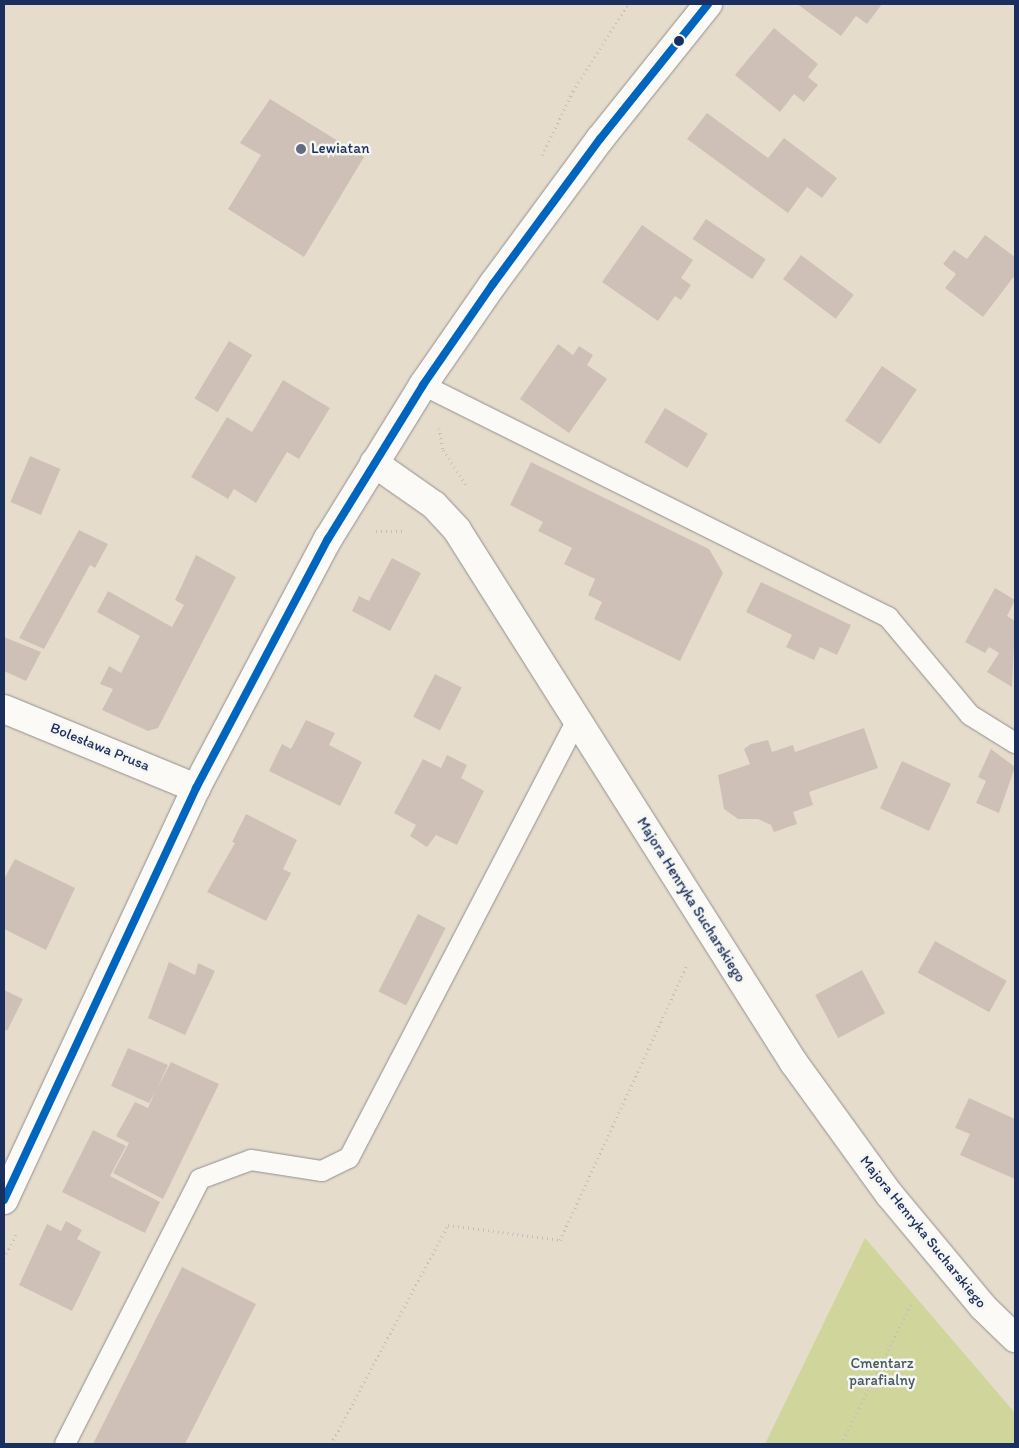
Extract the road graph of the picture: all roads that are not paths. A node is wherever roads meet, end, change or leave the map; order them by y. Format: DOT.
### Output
graph roads {
  1 [pos="708,4"];
  2 [pos="423,385"];
  3 [pos="374,463"];
  4 [pos="4,709"];
  5 [pos="577,720"];
  6 [pos="1015,743"];
  7 [pos="196,788"];
  8 [pos="4,1200"];
  9 [pos="1015,1338"];
  10 [pos="66,1444"];
  1 -- 2 [label="main road"];
  2 -- 3 [label="main road"];
  2 -- 6 [label="lane"];
  3 -- 5 [label="main road, Majora Henryka Sucharskiego"];
  3 -- 7 [label="main road"];
  4 -- 7 [label="main road, Bolesława Prusa"];
  5 -- 9 [label="main road, Majora Henryka Sucharskiego"];
  5 -- 10 [label="lane"];
  7 -- 8 [label="main road"];
}
